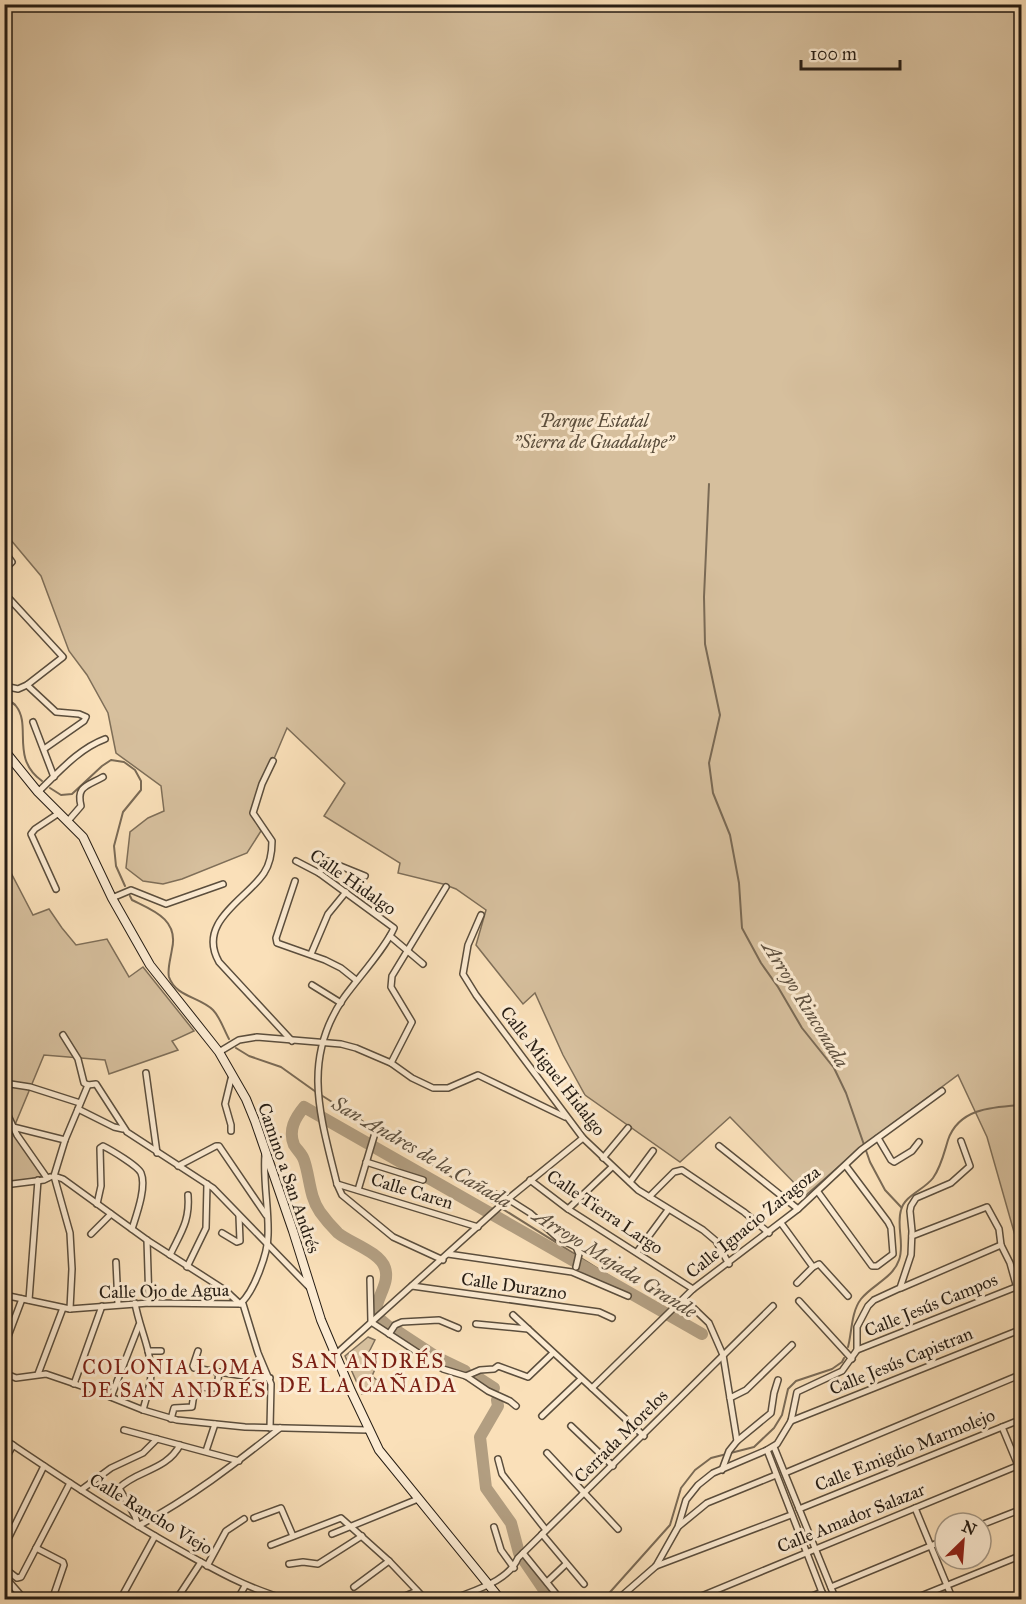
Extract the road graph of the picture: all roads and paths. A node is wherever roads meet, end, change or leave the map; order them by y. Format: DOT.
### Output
graph roads {
  1 [pos="4,551"];
  2 [pos="4,570"];
  3 [pos="4,593"];
  4 [pos="27,685"];
  5 [pos="4,686"];
  6 [pos="33,722"];
  7 [pos="105,740"];
  8 [pos="44,749"];
  9 [pos="6,755"];
  10 [pos="273,760"];
  11 [pos="54,777"];
  12 [pos="102,777"];
  13 [pos="38,792"];
  14 [pos="59,813"];
  15 [pos="68,821"];
  16 [pos="296,861"];
  17 [pos="319,873"];
  18 [pos="365,876"];
  19 [pos="295,881"];
  20 [pos="223,884"];
  21 [pos="446,887"];
  22 [pos="56,889"];
  23 [pos="346,892"];
  24 [pos="112,898"];
  25 [pos="481,915"];
  26 [pos="390,936"];
  27 [pos="406,949"];
  28 [pos="311,954"];
  29 [pos="423,964"];
  30 [pos="356,980"];
  31 [pos="312,985"];
  32 [pos="341,1003"];
  33 [pos="63,1035"];
  34 [pos="292,1041"];
  35 [pos="322,1043"];
  36 [pos="219,1052"];
  37 [pos="391,1063"];
  38 [pos="146,1073"];
  39 [pos="232,1075"];
  40 [pos="4,1083"];
  41 [pos="88,1085"];
  42 [pos="942,1091"];
  43 [pos="79,1106"];
  44 [pos="4,1107"];
  45 [pos="567,1118"];
  46 [pos="13,1127"];
  47 [pos="628,1128"];
  48 [pos="123,1129"];
  49 [pos="231,1131"];
  50 [pos="375,1133"];
  51 [pos="582,1138"];
  52 [pos="878,1138"];
  53 [pos="65,1140"];
  54 [pos="961,1141"];
  55 [pos="919,1142"];
  56 [pos="719,1146"];
  57 [pos="652,1150"];
  58 [pos="157,1153"];
  59 [pos="265,1154"];
  60 [pos="603,1158"];
  61 [pos="366,1161"];
  62 [pos="178,1166"];
  63 [pos="846,1166"];
  64 [pos="612,1167"];
  65 [pos="54,1176"];
  66 [pos="47,1178"];
  67 [pos="38,1180"];
  68 [pos="423,1180"];
  69 [pos="530,1180"];
  70 [pos="630,1182"];
  71 [pos="207,1184"];
  72 [pos="337,1184"];
  73 [pos="468,1185"];
  74 [pos="5,1187"];
  75 [pos="358,1190"];
  76 [pos="818,1192"];
  77 [pos="188,1195"];
  78 [pos="649,1197"];
  79 [pos="508,1198"];
  80 [pos="97,1204"];
  81 [pos="568,1209"];
  82 [pos="798,1209"];
  83 [pos="668,1210"];
  84 [pos="111,1214"];
  85 [pos="239,1214"];
  86 [pos="267,1216"];
  87 [pos="781,1223"];
  88 [pos="477,1227"];
  89 [pos="132,1229"];
  90 [pos="222,1233"];
  91 [pos="769,1233"];
  92 [pos="91,1234"];
  93 [pos="912,1236"];
  94 [pos="147,1240"];
  95 [pos="267,1244"];
  96 [pos="1001,1245"];
  97 [pos="637,1252"];
  98 [pos="448,1254"];
  99 [pos="170,1255"];
  100 [pos="442,1260"];
  101 [pos="116,1262"];
  102 [pos="729,1264"];
  103 [pos="187,1267"];
  104 [pos="576,1267"];
  105 [pos="813,1267"];
  106 [pos="370,1279"];
  107 [pos="797,1283"];
  108 [pos="412,1286"];
  109 [pos="1016,1287"];
  110 [pos="310,1288"];
  111 [pos="900,1288"];
  112 [pos="693,1289"];
  113 [pos="4,1295"];
  114 [pos="628,1296"];
  115 [pos="848,1296"];
  116 [pos="684,1299"];
  117 [pos="26,1300"];
  118 [pos="799,1301"];
  119 [pos="135,1303"];
  120 [pos="149,1303"];
  121 [pos="118,1304"];
  122 [pos="240,1304"];
  123 [pos="102,1306"];
  124 [pos="773,1306"];
  125 [pos="1022,1306"];
  126 [pos="63,1308"];
  127 [pos="70,1309"];
  128 [pos="513,1315"];
  129 [pos="612,1318"];
  130 [pos="371,1322"];
  131 [pos="476,1324"];
  132 [pos="139,1325"];
  133 [pos="458,1328"];
  134 [pos="528,1329"];
  135 [pos="1022,1329"];
  136 [pos="389,1334"];
  137 [pos="792,1345"];
  138 [pos="4,1347"];
  139 [pos="857,1350"];
  140 [pos="148,1351"];
  141 [pos="161,1351"];
  142 [pos="198,1351"];
  143 [pos="553,1353"];
  144 [pos="335,1355"];
  145 [pos="723,1355"];
  146 [pos="852,1359"];
  147 [pos="219,1372"];
  148 [pos="4,1373"];
  149 [pos="38,1374"];
  150 [pos="1022,1374"];
  151 [pos="466,1377"];
  152 [pos="270,1378"];
  153 [pos="581,1379"];
  154 [pos="778,1380"];
  155 [pos="74,1384"];
  156 [pos="592,1388"];
  157 [pos="111,1396"];
  158 [pos="730,1398"];
  159 [pos="516,1406"];
  160 [pos="143,1410"];
  161 [pos="542,1416"];
  162 [pos="171,1419"];
  163 [pos="1022,1419"];
  164 [pos="791,1421"];
  165 [pos="215,1424"];
  166 [pos="571,1426"];
  167 [pos="1002,1427"];
  168 [pos="270,1428"];
  169 [pos="280,1428"];
  170 [pos="124,1430"];
  171 [pos="368,1430"];
  172 [pos="644,1436"];
  173 [pos="4,1439"];
  174 [pos="157,1439"];
  175 [pos="737,1442"];
  176 [pos="13,1444"];
  177 [pos="180,1445"];
  178 [pos="774,1447"];
  179 [pos="767,1450"];
  180 [pos="206,1451"];
  181 [pos="547,1453"];
  182 [pos="498,1459"];
  183 [pos="239,1461"];
  184 [pos="4,1462"];
  185 [pos="1019,1465"];
  186 [pos="44,1466"];
  187 [pos="613,1466"];
  188 [pos="722,1470"];
  189 [pos="785,1473"];
  190 [pos="776,1475"];
  191 [pos="1022,1475"];
  192 [pos="70,1483"];
  193 [pos="81,1490"];
  194 [pos="586,1492"];
  195 [pos="417,1499"];
  196 [pos="915,1508"];
  197 [pos="799,1509"];
  198 [pos="1022,1509"];
  199 [pos="791,1515"];
  200 [pos="254,1518"];
  201 [pos="244,1519"];
  202 [pos="993,1521"];
  203 [pos="138,1526"];
  204 [pos="351,1527"];
  205 [pos="494,1527"];
  206 [pos="678,1527"];
  207 [pos="618,1529"];
  208 [pos="544,1532"];
  209 [pos="332,1534"];
  210 [pos="155,1536"];
  211 [pos="293,1536"];
  212 [pos="362,1536"];
  213 [pos="9,1537"];
  214 [pos="271,1545"];
  215 [pos="931,1546"];
  216 [pos="36,1548"];
  217 [pos="815,1549"];
  218 [pos="806,1553"];
  219 [pos="521,1555"];
  220 [pos="1022,1555"];
  221 [pos="389,1561"];
  222 [pos="201,1562"];
  223 [pos="289,1564"];
  224 [pos="566,1564"];
  225 [pos="207,1566"];
  226 [pos="656,1566"];
  227 [pos="4,1568"];
  228 [pos="514,1568"];
  229 [pos="4,1576"];
  230 [pos="547,1582"];
  231 [pos="585,1584"];
  232 [pos="489,1585"];
  233 [pos="947,1585"];
  234 [pos="245,1586"];
  235 [pos="354,1587"];
  236 [pos="831,1587"];
  237 [pos="417,1591"];
  238 [pos="822,1592"];
  239 [pos="25,1599"];
  240 [pos="51,1599"];
  241 [pos="120,1599"];
  242 [pos="176,1599"];
  243 [pos="240,1599"];
  244 [pos="289,1599"];
  245 [pos="396,1599"];
  246 [pos="426,1599"];
  247 [pos="451,1599"];
  248 [pos="501,1599"];
  249 [pos="561,1599"];
  250 [pos="617,1599"];
  251 [pos="692,1599"];
  252 [pos="803,1599"];
  253 [pos="825,1599"];
  254 [pos="836,1599"];
  255 [pos="910,1599"];
  256 [pos="953,1599"];
  1 -- 2 [label="street"];
  3 -- 4 [label="street"];
  4 -- 5 [label="street"];
  4 -- 8 [label="street"];
  6 -- 8 [label="street"];
  7 -- 11 [label="street"];
  8 -- 11 [label="street"];
  9 -- 13 [label="street, Camino a San Andrés"];
  10 -- 34 [label="street"];
  11 -- 13 [label="street"];
  12 -- 15 [label="street"];
  13 -- 14 [label="street, Camino a San Andrés"];
  14 -- 15 [label="street, Camino a San Andrés"];
  14 -- 22 [label="street"];
  15 -- 24 [label="street, Camino a San Andrés"];
  16 -- 17 [label="street, Calle Hidalgo"];
  17 -- 18 [label="street"];
  17 -- 23 [label="street, Calle Hidalgo"];
  19 -- 28 [label="street"];
  20 -- 24 [label="street"];
  21 -- 27 [label="street"];
  23 -- 26 [label="street, Calle Hidalgo"];
  23 -- 28 [label="street"];
  24 -- 36 [label="street, Camino a San Andrés"];
  25 -- 45 [label="street, Calle Miguel Hidalgo"];
  26 -- 27 [label="street"];
  26 -- 30 [label="street"];
  27 -- 29 [label="street"];
  27 -- 37 [label="street"];
  28 -- 30 [label="street"];
  30 -- 32 [label="street"];
  31 -- 32 [label="street"];
  32 -- 35 [label="street"];
  33 -- 41 [label="street"];
  34 -- 35 [label="street"];
  34 -- 36 [label="street"];
  35 -- 37 [label="street"];
  35 -- 72 [label="street"];
  36 -- 39 [label="street, Camino a San Andrés"];
  37 -- 45 [label="street"];
  38 -- 58 [label="street"];
  39 -- 49 [label="street"];
  39 -- 59 [label="street, Camino a San Andrés"];
  40 -- 43 [label="street"];
  41 -- 43 [label="street"];
  41 -- 48 [label="street"];
  42 -- 52 [label="street, Calle Ignacio Zaragoza"];
  43 -- 48 [label="street"];
  43 -- 53 [label="street"];
  44 -- 46 [label="street"];
  45 -- 51 [label="street, Calle Miguel Hidalgo"];
  46 -- 53 [label="street"];
  46 -- 66 [label="street"];
  47 -- 60 [label="street"];
  48 -- 58 [label="street"];
  50 -- 61 [label="street"];
  51 -- 60 [label="street, Calle Miguel Hidalgo"];
  51 -- 69 [label="street, Calle Durazno"];
  52 -- 55 [label="street"];
  52 -- 63 [label="street, Calle Ignacio Zaragoza"];
  53 -- 65 [label="street"];
  54 -- 93 [label="street"];
  56 -- 82 [label="street"];
  57 -- 70 [label="street"];
  58 -- 62 [label="street"];
  59 -- 86 [label="street, Calle Ojo de Agua"];
  59 -- 110 [label="street, Camino a San Andrés"];
  60 -- 64 [label="street, Calle Miguel Hidalgo"];
  61 -- 68 [label="street"];
  61 -- 75 [label="street"];
  62 -- 71 [label="street"];
  62 -- 86 [label="street"];
  63 -- 76 [label="street, Calle Ignacio Zaragoza"];
  63 -- 76 [label="street"];
  64 -- 70 [label="street, Calle Miguel Hidalgo"];
  64 -- 81 [label="street"];
  65 -- 66 [label="street"];
  65 -- 80 [label="street"];
  65 -- 127 [label="street"];
  66 -- 67 [label="street"];
  67 -- 74 [label="street"];
  67 -- 117 [label="street"];
  69 -- 79 [label="street, Calle Durazno"];
  69 -- 81 [label="street, Calle Tierra Largo"];
  70 -- 78 [label="street, Calle Miguel Hidalgo"];
  71 -- 85 [label="street"];
  71 -- 103 [label="street"];
  72 -- 75 [label="street, Calle Caren"];
  72 -- 100 [label="street"];
  73 -- 79 [label="street"];
  75 -- 88 [label="street, Calle Caren"];
  76 -- 82 [label="street, Calle Ignacio Zaragoza"];
  77 -- 99 [label="street"];
  78 -- 83 [label="street, Calle Miguel Hidalgo"];
  78 -- 91 [label="street"];
  79 -- 88 [label="street, Calle Durazno"];
  79 -- 104 [label="street"];
  80 -- 84 [label="street"];
  80 -- 89 [label="street"];
  81 -- 97 [label="street, Calle Tierra Largo"];
  82 -- 87 [label="street, Calle Ignacio Zaragoza"];
  83 -- 97 [label="street"];
  83 -- 102 [label="street, Calle Miguel Hidalgo"];
  84 -- 89 [label="street"];
  84 -- 92 [label="street"];
  85 -- 90 [label="street"];
  85 -- 95 [label="street"];
  86 -- 95 [label="street, Calle Ojo de Agua"];
  87 -- 91 [label="street, Calle Ignacio Zaragoza"];
  87 -- 105 [label="street"];
  88 -- 98 [label="street, Calle Durazno"];
  89 -- 94 [label="street"];
  91 -- 102 [label="street, Calle Ignacio Zaragoza"];
  93 -- 96 [label="street"];
  93 -- 111 [label="street"];
  94 -- 99 [label="street"];
  94 -- 120 [label="street"];
  95 -- 110 [label="street"];
  95 -- 122 [label="street, Calle Ojo de Agua"];
  96 -- 109 [label="street"];
  96 -- 111 [label="street"];
  97 -- 112 [label="street, Calle Tierra Largo"];
  98 -- 100 [label="street, Calle Durazno"];
  98 -- 114 [label="street"];
  99 -- 103 [label="street"];
  100 -- 108 [label="street, Calle Durazno"];
  101 -- 121 [label="street"];
  102 -- 112 [label="street, Calle Ignacio Zaragoza"];
  103 -- 122 [label="street"];
  105 -- 107 [label="street"];
  105 -- 115 [label="street"];
  106 -- 130 [label="street"];
  108 -- 129 [label="street, Calle Durazno"];
  108 -- 130 [label="street, Calle Durazno"];
  109 -- 125 [label="street"];
  109 -- 139 [label="street, Calle Jesús Campos"];
  110 -- 144 [label="street, Camino a San Andrés"];
  111 -- 139 [label="street"];
  112 -- 116 [label="street, Calle Ignacio Zaragoza"];
  113 -- 117 [label="street, Calle Ojo de Agua"];
  116 -- 145 [label="street"];
  116 -- 156 [label="street, Calle Ignacio Zaragoza"];
  117 -- 126 [label="street, Calle Ojo de Agua"];
  117 -- 138 [label="street"];
  118 -- 146 [label="street"];
  119 -- 120 [label="street, Calle Ojo de Agua"];
  119 -- 121 [label="street, Calle Ojo de Agua"];
  119 -- 132 [label="street"];
  120 -- 122 [label="street, Calle Ojo de Agua"];
  121 -- 123 [label="street, Calle Ojo de Agua"];
  122 -- 152 [label="street"];
  123 -- 127 [label="street, Calle Ojo de Agua"];
  123 -- 155 [label="street"];
  124 -- 145 [label="street, Cerrada Morelos"];
  126 -- 127 [label="street, Calle Ojo de Agua"];
  126 -- 149 [label="street"];
  128 -- 134 [label="street"];
  130 -- 136 [label="street"];
  130 -- 144 [label="street, Calle Durazno"];
  131 -- 134 [label="street"];
  132 -- 140 [label="street"];
  132 -- 157 [label="street"];
  133 -- 136 [label="street"];
  134 -- 143 [label="street"];
  135 -- 164 [label="street, Calle Jesús Capistran"];
  136 -- 151 [label="street"];
  137 -- 158 [label="street"];
  139 -- 146 [label="street"];
  140 -- 141 [label="street"];
  140 -- 160 [label="street"];
  142 -- 147 [label="street"];
  143 -- 151 [label="street"];
  143 -- 153 [label="street"];
  144 -- 171 [label="street, Camino a San Andrés"];
  145 -- 158 [label="street"];
  145 -- 172 [label="street, Cerrada Morelos"];
  146 -- 164 [label="street"];
  147 -- 152 [label="street"];
  147 -- 162 [label="street"];
  148 -- 149 [label="street"];
  149 -- 155 [label="street"];
  150 -- 189 [label="street"];
  151 -- 159 [label="street"];
  152 -- 168 [label="street"];
  153 -- 156 [label="street"];
  153 -- 161 [label="street"];
  154 -- 175 [label="street"];
  155 -- 157 [label="street"];
  156 -- 172 [label="street"];
  157 -- 160 [label="street"];
  158 -- 175 [label="street"];
  160 -- 162 [label="street"];
  162 -- 165 [label="street"];
  163 -- 167 [label="street, Calle Emigdio Marmolejo"];
  164 -- 178 [label="street"];
  165 -- 168 [label="street"];
  165 -- 180 [label="street"];
  166 -- 187 [label="street"];
  167 -- 185 [label="street"];
  167 -- 197 [label="street, Calle Emigdio Marmolejo"];
  168 -- 169 [label="street"];
  169 -- 171 [label="street"];
  169 -- 183 [label="street"];
  170 -- 174 [label="street"];
  171 -- 195 [label="street, Camino a San Andrés"];
  172 -- 187 [label="street, Cerrada Morelos"];
  173 -- 176 [label="street, Calle Rancho Viejo"];
  174 -- 177 [label="street"];
  174 -- 193 [label="street"];
  175 -- 188 [label="street"];
  176 -- 184 [label="street"];
  176 -- 186 [label="street, Calle Rancho Viejo"];
  177 -- 180 [label="street"];
  177 -- 203 [label="street"];
  178 -- 179 [label="street"];
  178 -- 189 [label="street"];
  179 -- 188 [label="street"];
  179 -- 190 [label="street"];
  180 -- 183 [label="street"];
  181 -- 194 [label="street"];
  182 -- 208 [label="street"];
  183 -- 203 [label="street"];
  185 -- 191 [label="street"];
  185 -- 196 [label="street, Calle Amador Salazar"];
  186 -- 192 [label="street, Calle Rancho Viejo"];
  186 -- 213 [label="street"];
  187 -- 194 [label="street, Cerrada Morelos"];
  188 -- 206 [label="street"];
  189 -- 197 [label="street"];
  190 -- 199 [label="street"];
  190 -- 206 [label="street"];
  192 -- 193 [label="street, Calle Rancho Viejo"];
  192 -- 216 [label="street"];
  193 -- 203 [label="street, Calle Rancho Viejo"];
  194 -- 207 [label="street"];
  194 -- 208 [label="street, Cerrada Morelos"];
  195 -- 204 [label="street"];
  195 -- 232 [label="street, Camino a San Andrés"];
  196 -- 215 [label="street"];
  196 -- 217 [label="street, Calle Amador Salazar"];
  197 -- 217 [label="street"];
  198 -- 202 [label="street"];
  199 -- 218 [label="street"];
  199 -- 226 [label="street"];
  200 -- 211 [label="street"];
  201 -- 225 [label="street"];
  203 -- 210 [label="street, Calle Rancho Viejo"];
  204 -- 209 [label="street"];
  204 -- 211 [label="street"];
  204 -- 212 [label="street"];
  205 -- 228 [label="street"];
  206 -- 226 [label="street"];
  208 -- 219 [label="street, Cerrada Morelos"];
  208 -- 224 [label="street"];
  210 -- 222 [label="street, Calle Rancho Viejo"];
  210 -- 241 [label="street"];
  211 -- 214 [label="street"];
  212 -- 221 [label="street"];
  212 -- 223 [label="street"];
  215 -- 233 [label="street"];
  215 -- 236 [label="street"];
  216 -- 227 [label="street"];
  216 -- 240 [label="street"];
  217 -- 218 [label="street, Calle Amador Salazar"];
  217 -- 236 [label="street"];
  218 -- 238 [label="street"];
  218 -- 251 [label="street, Calle Amador Salazar"];
  219 -- 228 [label="street, Cerrada Morelos"];
  219 -- 230 [label="street"];
  220 -- 233 [label="street"];
  221 -- 235 [label="street"];
  221 -- 237 [label="street"];
  222 -- 225 [label="street, Calle Rancho Viejo"];
  222 -- 242 [label="street"];
  224 -- 230 [label="street"];
  224 -- 231 [label="street"];
  225 -- 234 [label="street, Calle Rancho Viejo"];
  226 -- 250 [label="street"];
  228 -- 232 [label="street"];
  229 -- 239 [label="street"];
  230 -- 249 [label="street"];
  232 -- 247 [label="street"];
  232 -- 248 [label="street, Camino a San Andrés"];
  233 -- 255 [label="street"];
  233 -- 256 [label="street"];
  234 -- 243 [label="street"];
  234 -- 244 [label="street, Calle Rancho Viejo"];
  236 -- 254 [label="street"];
  237 -- 245 [label="street"];
  237 -- 246 [label="street"];
  238 -- 252 [label="street"];
  238 -- 253 [label="street"];
}
